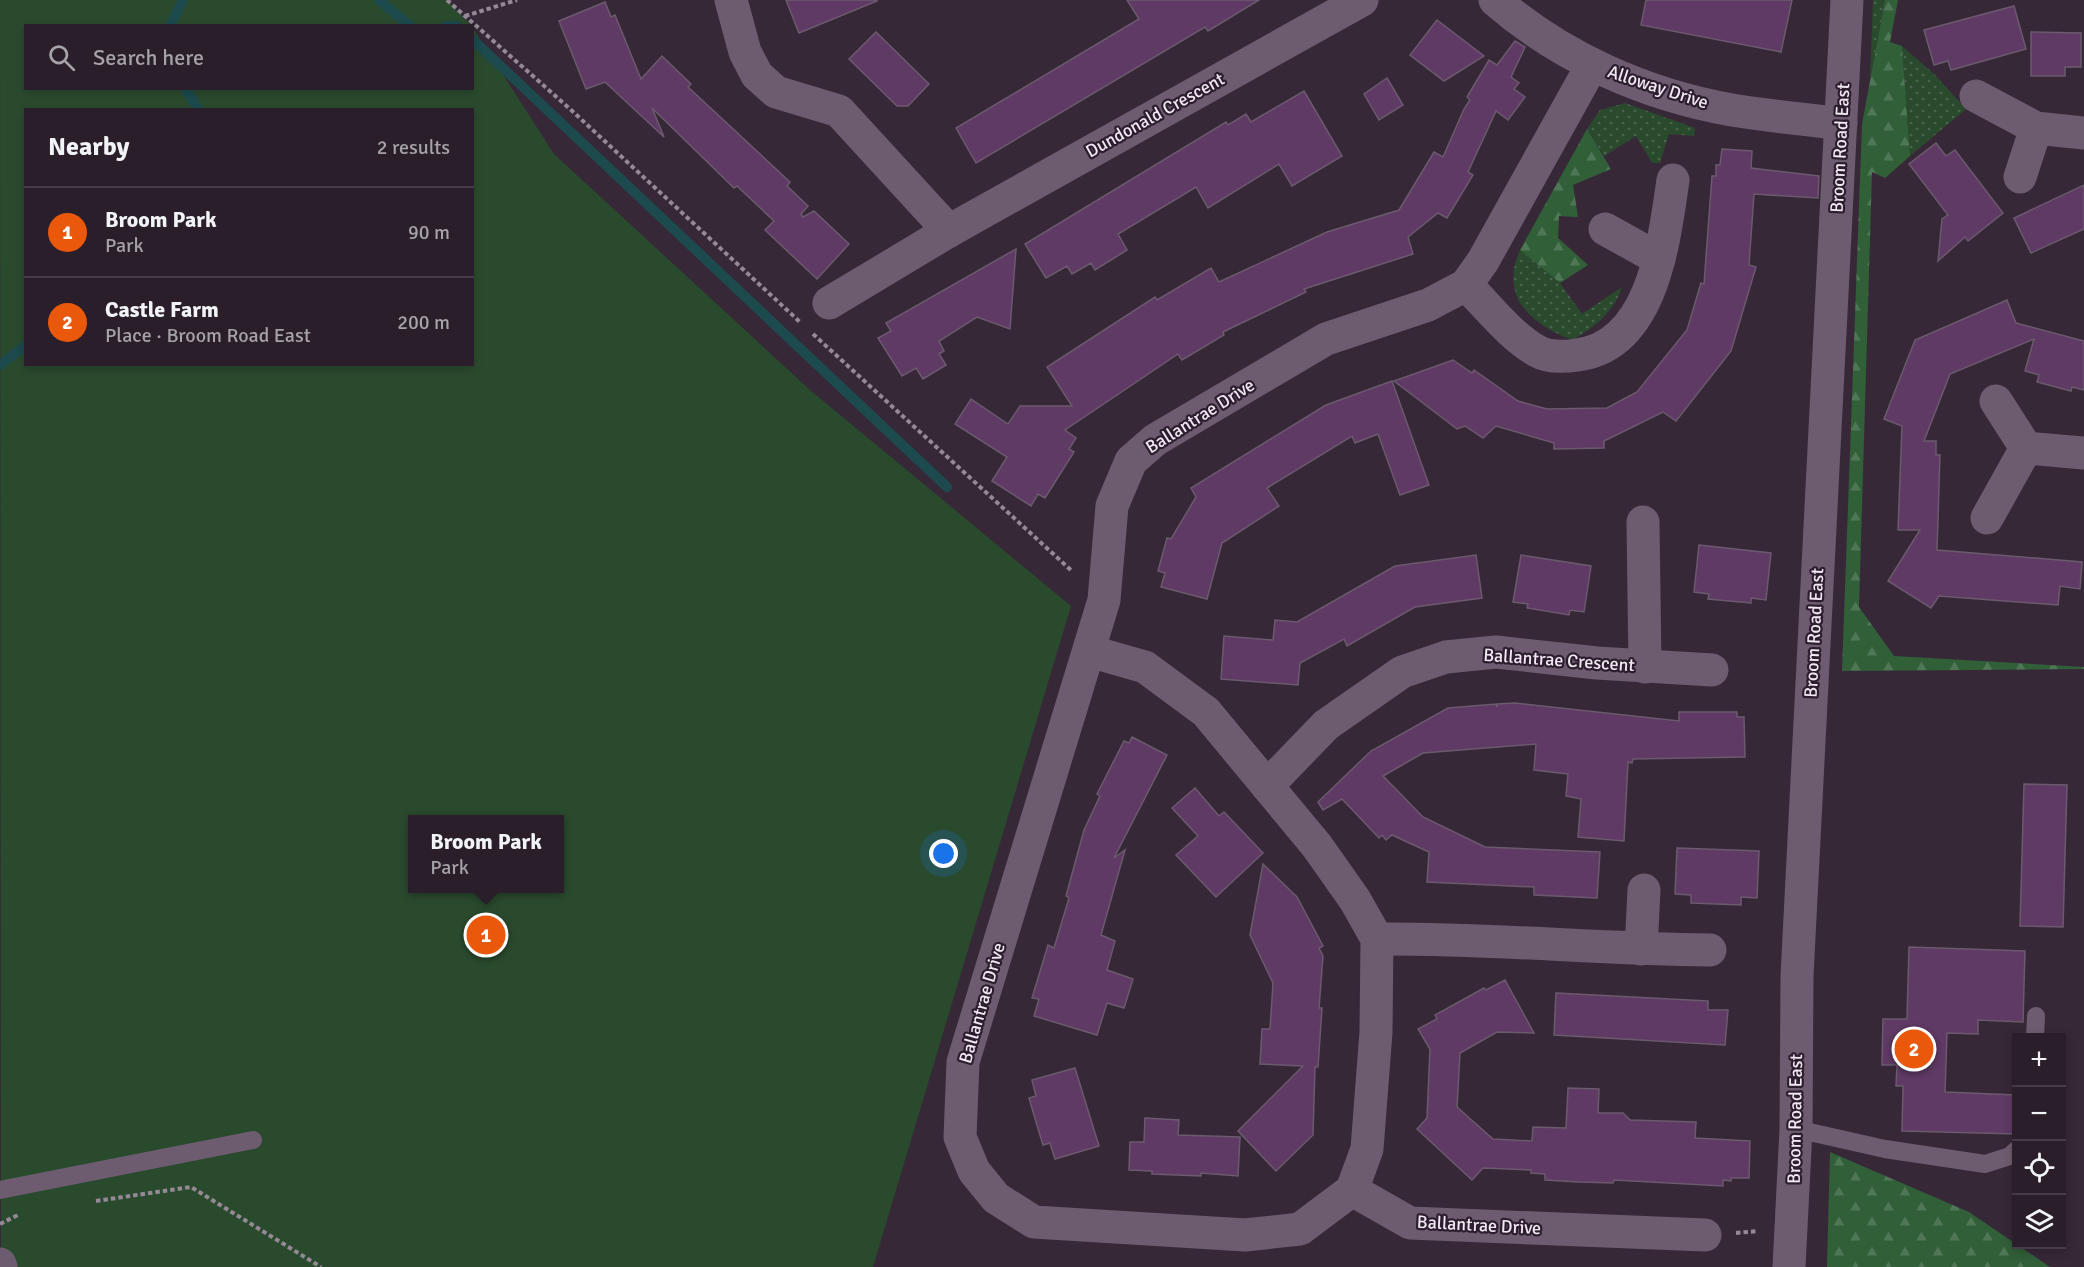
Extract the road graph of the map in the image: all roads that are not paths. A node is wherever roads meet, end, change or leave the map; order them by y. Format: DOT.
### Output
graph roads {
  1 [pos="731,0"];
  2 [pos="1362,0"];
  3 [pos="1495,0"];
  4 [pos="1847,0"];
  5 [pos="1592,65"];
  6 [pos="1976,96"];
  7 [pos="1841,124"];
  8 [pos="2036,128"];
  9 [pos="2084,133"];
  10 [pos="2020,177"];
  11 [pos="1673,180"];
  12 [pos="1605,229"];
  13 [pos="949,231"];
  14 [pos="1659,259"];
  15 [pos="1466,285"];
  16 [pos="829,303"];
  17 [pos="1996,401"];
  18 [pos="2026,448"];
  19 [pos="2084,453"];
  20 [pos="1987,518"];
  21 [pos="1643,522"];
  22 [pos="1089,651"];
  23 [pos="1645,667"];
  24 [pos="1712,670"];
  25 [pos="1267,786"];
  26 [pos="1644,890"];
  27 [pos="1377,939"];
  28 [pos="1641,949"];
  29 [pos="1710,951"];
  30 [pos="2036,1016"];
  31 [pos="2035,1033"];
  32 [pos="1796,1129"];
  33 [pos="253,1140"];
  34 [pos="2012,1154"];
  35 [pos="0,1190"];
  36 [pos="1352,1190"];
  37 [pos="1705,1235"];
  38 [pos="1789,1267"];
  1 -- 13 [label="street"];
  2 -- 13 [label="street, Dundonald Crescent"];
  3 -- 5 [label="street, Alloway Drive"];
  4 -- 7 [label="street, Broom Road East"];
  5 -- 7 [label="street, Alloway Drive"];
  5 -- 15 [label="street, Ballantrae Drive"];
  6 -- 8 [label="street"];
  7 -- 32 [label="street, Broom Road East"];
  8 -- 9 [label="street"];
  8 -- 10 [label="street"];
  11 -- 14 [label="street"];
  12 -- 14 [label="street"];
  13 -- 16 [label="street, Dundonald Crescent"];
  14 -- 15 [label="street"];
  15 -- 22 [label="street, Ballantrae Drive"];
  17 -- 18 [label="street"];
  18 -- 19 [label="street"];
  18 -- 20 [label="street"];
  21 -- 23 [label="street, Ballantrae Crescent"];
  22 -- 25 [label="street"];
  22 -- 36 [label="street, Ballantrae Drive"];
  23 -- 24 [label="street, Ballantrae Crescent"];
  23 -- 25 [label="street, Ballantrae Crescent"];
  25 -- 27 [label="street"];
  26 -- 28 [label="street"];
  27 -- 28 [label="street"];
  27 -- 36 [label="street"];
  28 -- 29 [label="street"];
  30 -- 31 [label="lane"];
  32 -- 34 [label="lane"];
  32 -- 38 [label="street, Broom Road East"];
  33 -- 35 [label="lane"];
  36 -- 37 [label="street, Ballantrae Drive"];
}
